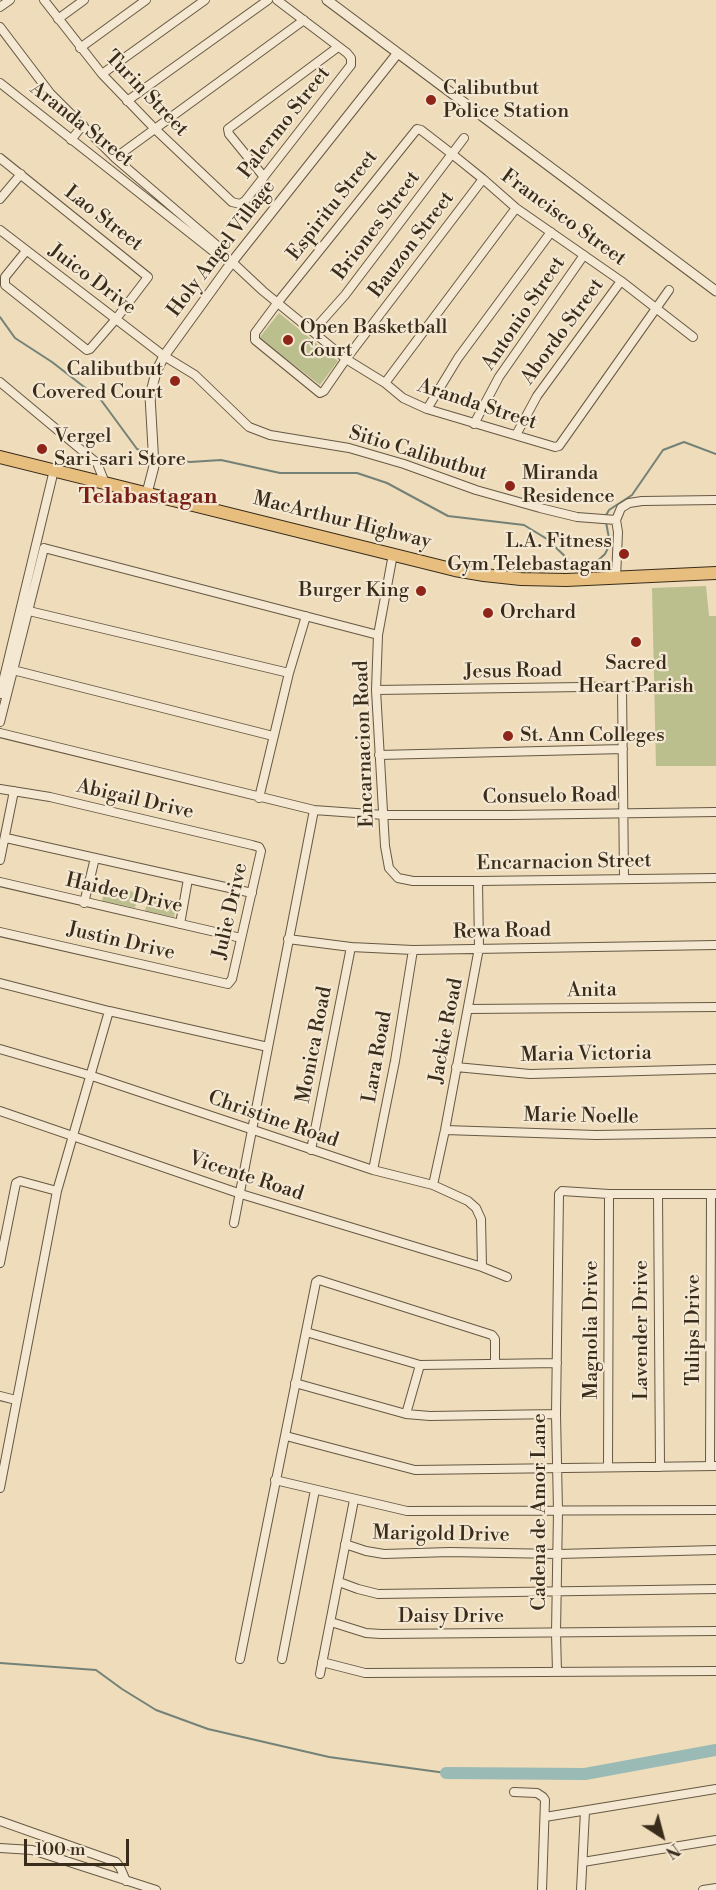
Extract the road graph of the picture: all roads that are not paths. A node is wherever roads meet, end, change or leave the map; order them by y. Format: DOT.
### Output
graph roads {
  1 [pos="10,0"];
  2 [pos="44,0"];
  3 [pos="84,0"];
  4 [pos="146,0"];
  5 [pos="205,0"];
  6 [pos="268,0"];
  7 [pos="277,0"];
  8 [pos="327,0"];
  9 [pos="0,7"];
  10 [pos="58,19"];
  11 [pos="304,20"];
  12 [pos="0,27"];
  13 [pos="338,47"];
  14 [pos="80,48"];
  15 [pos="397,54"];
  16 [pos="102,74"];
  17 [pos="0,83"];
  18 [pos="127,101"];
  19 [pos="83,125"];
  20 [pos="154,129"];
  21 [pos="414,131"];
  22 [pos="464,138"];
  23 [pos="71,140"];
  24 [pos="452,154"];
  25 [pos="0,158"];
  26 [pos="115,158"];
  27 [pos="112,170"];
  28 [pos="21,174"];
  29 [pos="264,177"];
  30 [pos="483,179"];
  31 [pos="0,199"];
  32 [pos="232,202"];
  33 [pos="516,208"];
  34 [pos="0,230"];
  35 [pos="550,232"];
  36 [pos="26,251"];
  37 [pos="584,255"];
  38 [pos="230,260"];
  39 [pos="621,281"];
  40 [pos="669,290"];
  41 [pos="716,291"];
  42 [pos="278,302"];
  43 [pos="656,308"];
  44 [pos="116,319"];
  45 [pos="313,331"];
  46 [pos="693,337"];
  47 [pos="164,356"];
  48 [pos="346,359"];
  49 [pos="0,382"];
  50 [pos="385,383"];
  51 [pos="427,409"];
  52 [pos="474,423"];
  53 [pos="516,435"];
  54 [pos="0,458"];
  55 [pos="54,470"];
  56 [pos="105,483"];
  57 [pos="147,493"];
  58 [pos="716,500"];
  59 [pos="613,520"];
  60 [pos="393,554"];
  61 [pos="716,573"];
  62 [pos="616,578"];
  63 [pos="29,611"];
  64 [pos="306,616"];
  65 [pos="378,634"];
  66 [pos="13,670"];
  67 [pos="289,673"];
  68 [pos="651,686"];
  69 [pos="622,687"];
  70 [pos="376,690"];
  71 [pos="0,694"];
  72 [pos="0,722"];
  73 [pos="0,733"];
  74 [pos="273,736"];
  75 [pos="623,749"];
  76 [pos="379,755"];
  77 [pos="0,789"];
  78 [pos="14,790"];
  79 [pos="259,798"];
  80 [pos="314,810"];
  81 [pos="623,812"];
  82 [pos="716,812"];
  83 [pos="384,815"];
  84 [pos="6,838"];
  85 [pos="261,849"];
  86 [pos="95,858"];
  87 [pos="0,860"];
  88 [pos="624,878"];
  89 [pos="716,878"];
  90 [pos="188,879"];
  91 [pos="413,881"];
  92 [pos="478,881"];
  93 [pos="0,882"];
  94 [pos="252,893"];
  95 [pos="84,903"];
  96 [pos="180,924"];
  97 [pos="0,932"];
  98 [pos="241,938"];
  99 [pos="288,939"];
  100 [pos="716,945"];
  101 [pos="351,947"];
  102 [pos="479,948"];
  103 [pos="413,950"];
  104 [pos="232,979"];
  105 [pos="0,983"];
  106 [pos="716,1007"];
  107 [pos="468,1009"];
  108 [pos="109,1011"];
  109 [pos="268,1047"];
  110 [pos="0,1049"];
  111 [pos="456,1067"];
  112 [pos="716,1069"];
  113 [pos="92,1076"];
  114 [pos="0,1111"];
  115 [pos="253,1130"];
  116 [pos="445,1130"];
  117 [pos="716,1133"];
  118 [pos="72,1137"];
  119 [pos="311,1150"];
  120 [pos="373,1170"];
  121 [pos="433,1185"];
  122 [pos="57,1191"];
  123 [pos="241,1194"];
  124 [pos="609,1194"];
  125 [pos="658,1194"];
  126 [pos="713,1194"];
  127 [pos="234,1223"];
  128 [pos="0,1263"];
  129 [pos="482,1267"];
  130 [pos="507,1277"];
  131 [pos="306,1332"];
  132 [pos="557,1363"];
  133 [pos="495,1364"];
  134 [pos="420,1365"];
  135 [pos="295,1383"];
  136 [pos="0,1396"];
  137 [pos="16,1400"];
  138 [pos="406,1414"];
  139 [pos="556,1414"];
  140 [pos="286,1436"];
  141 [pos="713,1466"];
  142 [pos="608,1467"];
  143 [pos="660,1467"];
  144 [pos="557,1468"];
  145 [pos="276,1480"];
  146 [pos="0,1488"];
  147 [pos="315,1490"];
  148 [pos="354,1500"];
  149 [pos="716,1510"];
  150 [pos="558,1511"];
  151 [pos="345,1544"];
  152 [pos="716,1550"];
  153 [pos="558,1554"];
  154 [pos="339,1582"];
  155 [pos="716,1589"];
  156 [pos="557,1592"];
  157 [pos="331,1622"];
  158 [pos="716,1631"];
  159 [pos="556,1633"];
  160 [pos="240,1659"];
  161 [pos="282,1659"];
  162 [pos="322,1662"];
  163 [pos="716,1671"];
  164 [pos="557,1672"];
  165 [pos="320,1674"];
  166 [pos="716,1789"];
  167 [pos="514,1792"];
  168 [pos="585,1811"];
  169 [pos="545,1816"];
  170 [pos="0,1821"];
  171 [pos="716,1840"];
  172 [pos="0,1848"];
  173 [pos="583,1862"];
  174 [pos="126,1881"];
  175 [pos="716,1888"];
  176 [pos="156,1890"];
  177 [pos="542,1890"];
  178 [pos="581,1890"];
  179 [pos="703,1890"];
  1 -- 9 [label="street"];
  2 -- 10 [label="street, Turin Street"];
  3 -- 10 [label="street"];
  4 -- 14 [label="street"];
  5 -- 16 [label="street"];
  6 -- 18 [label="street"];
  7 -- 11 [label="street"];
  8 -- 15 [label="street"];
  10 -- 14 [label="street, Turin Street"];
  11 -- 13 [label="street"];
  11 -- 20 [label="street"];
  12 -- 19 [label="street, Aranda Street"];
  13 -- 29 [label="street, Palermo Street"];
  13 -- 29 [label="street"];
  14 -- 16 [label="street, Turin Street"];
  15 -- 38 [label="street, Holy Angel Village"];
  15 -- 41 [label="street"];
  16 -- 18 [label="street, Turin Street"];
  17 -- 23 [label="street, Aranda Street"];
  18 -- 20 [label="street, Turin Street"];
  19 -- 23 [label="street"];
  19 -- 26 [label="street, Aranda Street"];
  20 -- 26 [label="street"];
  20 -- 32 [label="street, Turin Street"];
  21 -- 24 [label="street, Francisco Street"];
  21 -- 42 [label="street, Espiritu Street"];
  22 -- 24 [label="street, Briones Street"];
  23 -- 27 [label="street, Aranda Street"];
  24 -- 30 [label="street, Francisco Street"];
  24 -- 45 [label="street, Briones Street"];
  25 -- 28 [label="street"];
  26 -- 27 [label="street"];
  26 -- 38 [label="street, Aranda Street"];
  27 -- 38 [label="street, Aranda Street"];
  28 -- 31 [label="street"];
  28 -- 44 [label="street, Lao Street"];
  29 -- 32 [label="street, Palermo Street"];
  30 -- 33 [label="street, Francisco Street"];
  30 -- 48 [label="street, Bauzon Street"];
  33 -- 35 [label="street, Francisco Street"];
  33 -- 50 [label="street"];
  34 -- 36 [label="street, Juico Drive"];
  35 -- 37 [label="street, Francisco Street"];
  35 -- 51 [label="street"];
  36 -- 44 [label="street, Juico Drive"];
  36 -- 44 [label="street"];
  37 -- 39 [label="street, Francisco Street"];
  37 -- 52 [label="street, Antonio Street"];
  38 -- 42 [label="street, Aranda Street"];
  38 -- 47 [label="street, Holy Angel Village"];
  39 -- 43 [label="street, Francisco Street"];
  39 -- 53 [label="street, Abordo Street"];
  40 -- 43 [label="street, Aranda Street"];
  42 -- 45 [label="street, Aranda Street"];
  42 -- 48 [label="street, Espiritu Street"];
  43 -- 46 [label="street, Francisco Street"];
  43 -- 53 [label="street, Aranda Street"];
  44 -- 47 [label="street, Juico Drive"];
  45 -- 48 [label="street, Aranda Street"];
  47 -- 57 [label="street, Holy Angel Village"];
  47 -- 59 [label="street, Sitio Calibutbut"];
  48 -- 50 [label="street, Aranda Street"];
  49 -- 56 [label="street"];
  50 -- 51 [label="street, Aranda Street"];
  51 -- 52 [label="street, Aranda Street"];
  52 -- 53 [label="street, Aranda Street"];
  54 -- 55 [label="highway, MacArthur Highway"];
  55 -- 56 [label="highway, MacArthur Highway"];
  55 -- 71 [label="street"];
  56 -- 57 [label="highway, MacArthur Highway"];
  57 -- 60 [label="highway, MacArthur Highway"];
  58 -- 59 [label="street"];
  59 -- 62 [label="street"];
  60 -- 62 [label="highway, MacArthur Highway"];
  60 -- 65 [label="street, Encarnacion Road"];
  61 -- 62 [label="highway, MacArthur Highway"];
  63 -- 64 [label="street"];
  63 -- 66 [label="street"];
  63 -- 67 [label="street"];
  64 -- 65 [label="street"];
  64 -- 67 [label="street"];
  65 -- 70 [label="street, Encarnacion Road"];
  66 -- 72 [label="street"];
  66 -- 74 [label="street"];
  67 -- 74 [label="street"];
  68 -- 69 [label="street, Jesus Road"];
  69 -- 70 [label="street, Jesus Road"];
  69 -- 75 [label="street"];
  70 -- 76 [label="street, Encarnacion Road"];
  73 -- 79 [label="street, Consuelo Road"];
  74 -- 79 [label="street"];
  75 -- 76 [label="street"];
  75 -- 81 [label="street"];
  76 -- 83 [label="street, Encarnacion Road"];
  77 -- 78 [label="street, Abigail Drive"];
  78 -- 84 [label="street"];
  78 -- 85 [label="street, Abigail Drive"];
  79 -- 80 [label="street, Consuelo Road"];
  80 -- 83 [label="street, Consuelo Road"];
  80 -- 99 [label="street"];
  81 -- 82 [label="street, Consuelo Road"];
  81 -- 83 [label="street, Consuelo Road"];
  81 -- 88 [label="street"];
  83 -- 91 [label="street, Encarnacion Road"];
  84 -- 86 [label="street"];
  84 -- 87 [label="street"];
  85 -- 94 [label="street, Julie Drive"];
  86 -- 90 [label="street"];
  86 -- 95 [label="street"];
  88 -- 89 [label="street, Encarnacion Street"];
  88 -- 92 [label="street, Encarnacion Street"];
  90 -- 94 [label="street"];
  90 -- 96 [label="street"];
  91 -- 92 [label="street, Encarnacion Street"];
  92 -- 102 [label="street, Jackie Road"];
  93 -- 95 [label="street, Haidee Drive"];
  94 -- 98 [label="street, Julie Drive"];
  95 -- 96 [label="street, Haidee Drive"];
  96 -- 98 [label="street, Haidee Drive"];
  97 -- 104 [label="street, Justin Drive"];
  98 -- 104 [label="street, Julie Drive"];
  99 -- 101 [label="street, Rewa Road"];
  99 -- 109 [label="street"];
  100 -- 102 [label="street, Rewa Road"];
  101 -- 103 [label="street, Rewa Road"];
  101 -- 119 [label="street, Monica Road"];
  102 -- 103 [label="street, Rewa Road"];
  102 -- 107 [label="street, Jackie Road"];
  103 -- 120 [label="street, Lara Road"];
  105 -- 108 [label="street"];
  106 -- 107 [label="street, Anita"];
  107 -- 111 [label="street, Jackie Road"];
  108 -- 109 [label="street"];
  108 -- 113 [label="street"];
  109 -- 115 [label="street"];
  110 -- 113 [label="street, Christine Road"];
  111 -- 112 [label="street, Maria Victoria"];
  111 -- 116 [label="street, Jackie Road"];
  113 -- 115 [label="street, Christine Road"];
  113 -- 118 [label="street"];
  114 -- 118 [label="street, Vicente Road"];
  115 -- 119 [label="street, Christine Road"];
  115 -- 123 [label="street"];
  116 -- 117 [label="street, Marie Noelle"];
  116 -- 121 [label="street, Jackie Road"];
  118 -- 122 [label="street"];
  118 -- 123 [label="street, Vicente Road"];
  119 -- 120 [label="street, Christine Road"];
  120 -- 121 [label="street, Christine Road"];
  121 -- 129 [label="street, Christine Road"];
  122 -- 128 [label="street"];
  122 -- 137 [label="street"];
  123 -- 127 [label="street"];
  123 -- 129 [label="street, Vicente Road"];
  124 -- 125 [label="street"];
  124 -- 132 [label="street, Cadena de Amor Lane"];
  124 -- 142 [label="street, Magnolia Drive"];
  125 -- 126 [label="street"];
  125 -- 143 [label="street, Lavender Drive"];
  126 -- 141 [label="street, Tulips Drive"];
  129 -- 130 [label="street, Vicente Road"];
  131 -- 133 [label="street"];
  131 -- 134 [label="street"];
  131 -- 135 [label="street"];
  132 -- 133 [label="street"];
  132 -- 139 [label="street, Cadena de Amor Lane"];
  133 -- 134 [label="street"];
  134 -- 138 [label="street"];
  135 -- 138 [label="street"];
  135 -- 140 [label="street"];
  136 -- 137 [label="street"];
  137 -- 146 [label="street"];
  138 -- 139 [label="street"];
  139 -- 144 [label="street, Cadena de Amor Lane"];
  140 -- 144 [label="street"];
  140 -- 145 [label="street"];
  141 -- 143 [label="street"];
  142 -- 143 [label="street"];
  142 -- 144 [label="street"];
  144 -- 150 [label="street, Cadena de Amor Lane"];
  145 -- 147 [label="street"];
  145 -- 160 [label="street"];
  147 -- 148 [label="street"];
  147 -- 161 [label="street"];
  148 -- 150 [label="street"];
  148 -- 151 [label="street"];
  149 -- 150 [label="street"];
  150 -- 153 [label="street, Cadena de Amor Lane"];
  151 -- 153 [label="street, Marigold Drive"];
  151 -- 154 [label="street"];
  152 -- 153 [label="street, Marigold Drive"];
  153 -- 156 [label="street, Cadena de Amor Lane"];
  154 -- 156 [label="street"];
  154 -- 157 [label="street"];
  155 -- 156 [label="street"];
  156 -- 159 [label="street, Cadena de Amor Lane"];
  157 -- 159 [label="street, Daisy Drive"];
  157 -- 162 [label="street"];
  158 -- 159 [label="street, Daisy Drive"];
  159 -- 164 [label="street, Cadena de Amor Lane"];
  162 -- 164 [label="street"];
  162 -- 165 [label="street"];
  163 -- 164 [label="street"];
  166 -- 168 [label="street"];
  167 -- 169 [label="street"];
  168 -- 169 [label="street"];
  168 -- 173 [label="street"];
  169 -- 177 [label="street"];
  170 -- 174 [label="street"];
  171 -- 173 [label="street"];
  172 -- 174 [label="street"];
  173 -- 178 [label="street"];
  174 -- 176 [label="street"];
  175 -- 179 [label="street"];
}
